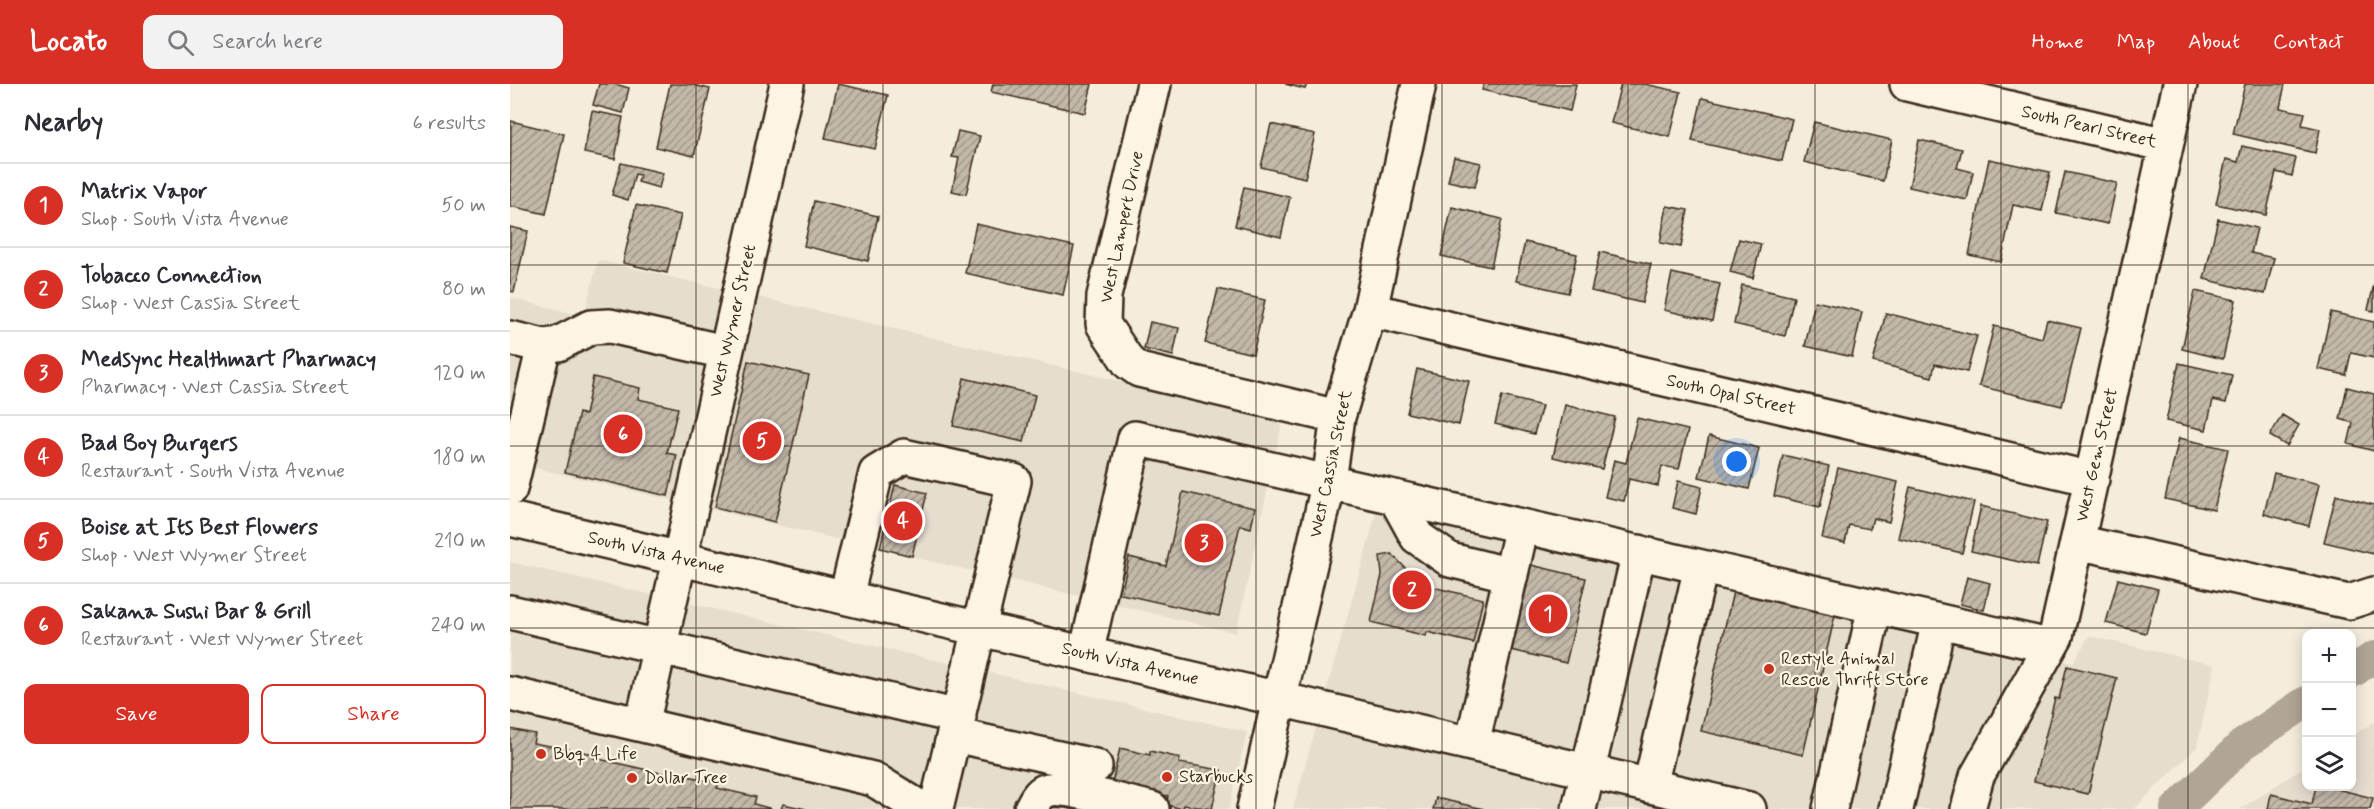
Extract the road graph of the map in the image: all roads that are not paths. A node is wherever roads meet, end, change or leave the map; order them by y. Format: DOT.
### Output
graph roads {
  1 [pos="787,84"];
  2 [pos="1154,84"];
  3 [pos="1419,84"];
  4 [pos="1907,84"];
  5 [pos="2180,84"];
  6 [pos="2166,145"];
  7 [pos="1370,310"];
  8 [pos="510,338"];
  9 [pos="544,346"];
  10 [pos="725,352"];
  11 [pos="1338,417"];
  12 [pos="2091,479"];
  13 [pos="1329,482"];
  14 [pos="510,489"];
  15 [pos="1395,497"];
  16 [pos="510,519"];
  17 [pos="1522,526"];
  18 [pos="2077,542"];
  19 [pos="1639,552"];
  20 [pos="679,558"];
  21 [pos="1701,567"];
  22 [pos="1511,575"];
  23 [pos="2374,594"];
  24 [pos="846,597"];
  25 [pos="1875,606"];
  26 [pos="510,612"];
  27 [pos="1939,621"];
  28 [pos="979,628"];
  29 [pos="659,646"];
  30 [pos="2049,646"];
  31 [pos="1086,654"];
  32 [pos="510,694"];
  33 [pos="1278,699"];
  34 [pos="642,725"];
  35 [pos="956,726"];
  36 [pos="1472,744"];
  37 [pos="1095,766"];
  38 [pos="1588,771"];
  39 [pos="1650,786"];
  40 [pos="922,809"];
  41 [pos="936,809"];
  42 [pos="1031,809"];
  43 [pos="1152,809"];
  44 [pos="1254,809"];
  45 [pos="1580,809"];
  46 [pos="1749,809"];
  47 [pos="1830,809"];
  48 [pos="1896,809"];
  49 [pos="1968,809"];
  1 -- 10 [label="street, West Wymer Street"];
  2 -- 11 [label="street, West Lampert Drive"];
  3 -- 7 [label="street, West Cassia Street"];
  4 -- 6 [label="street, South Pearl Street"];
  5 -- 6 [label="street, West Gem Street"];
  6 -- 12 [label="street, West Gem Street"];
  7 -- 11 [label="street, West Cassia Street"];
  7 -- 12 [label="street, South Opal Street"];
  8 -- 9 [label="street"];
  9 -- 10 [label="street"];
  9 -- 14 [label="street"];
  10 -- 20 [label="street, West Wymer Street"];
  11 -- 13 [label="street, West Cassia Street"];
  12 -- 18 [label="street, West Gem Street"];
  13 -- 15 [label="street"];
  13 -- 31 [label="street"];
  13 -- 33 [label="street, West Cassia Street"];
  15 -- 17 [label="street"];
  15 -- 22 [label="street"];
  16 -- 20 [label="street, South Vista Avenue"];
  17 -- 19 [label="street"];
  17 -- 22 [label="street"];
  18 -- 23 [label="street"];
  18 -- 30 [label="street, West Gem Street"];
  19 -- 21 [label="street"];
  19 -- 38 [label="street"];
  20 -- 24 [label="street, South Vista Avenue"];
  20 -- 29 [label="street, West Wymer Street"];
  21 -- 25 [label="street"];
  21 -- 39 [label="street"];
  22 -- 36 [label="street"];
  24 -- 28 [label="street, South Vista Avenue"];
  24 -- 28 [label="street"];
  25 -- 27 [label="street"];
  25 -- 47 [label="street"];
  26 -- 29 [label="street"];
  27 -- 30 [label="street"];
  27 -- 48 [label="street"];
  28 -- 31 [label="street, South Vista Avenue"];
  28 -- 35 [label="street"];
  29 -- 34 [label="street, West Wymer Street"];
  29 -- 35 [label="street"];
  30 -- 49 [label="street, West Gem Street"];
  31 -- 33 [label="street, South Vista Avenue"];
  32 -- 34 [label="street"];
  33 -- 36 [label="street, South Vista Avenue"];
  33 -- 44 [label="street, West Cassia Street"];
  34 -- 40 [label="street"];
  35 -- 37 [label="street"];
  35 -- 41 [label="street"];
  36 -- 38 [label="street, South Vista Avenue"];
  38 -- 39 [label="street, South Vista Avenue"];
  38 -- 45 [label="street"];
  39 -- 46 [label="street, South Vista Avenue"];
  42 -- 43 [label="street"];
}
